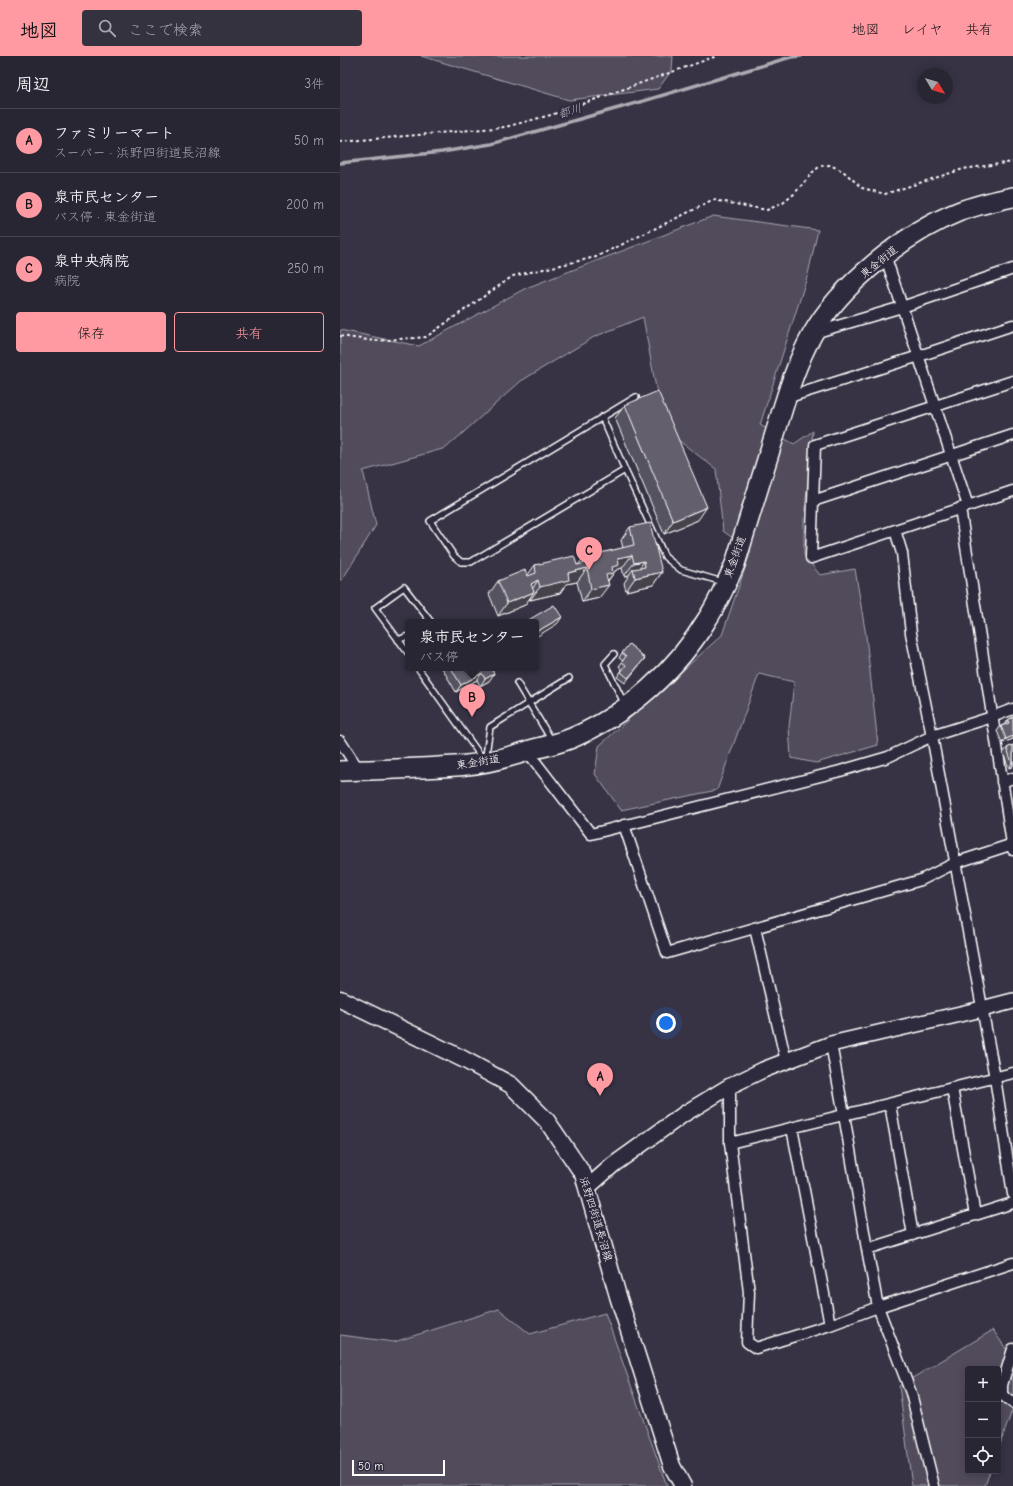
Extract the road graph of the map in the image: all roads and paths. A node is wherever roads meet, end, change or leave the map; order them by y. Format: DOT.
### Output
graph roads {
  1 [pos="716,56"];
  2 [pos="340,142"];
  3 [pos="1013,162"];
  4 [pos="1013,197"];
  5 [pos="886,255"];
  6 [pos="1013,269"];
  7 [pos="902,307"];
  8 [pos="1013,325"];
  9 [pos="812,334"];
  10 [pos="340,336"];
  11 [pos="919,356"];
  12 [pos="1013,381"];
  13 [pos="636,397"];
  14 [pos="786,398"];
  15 [pos="935,406"];
  16 [pos="602,417"];
  17 [pos="1013,435"];
  18 [pos="951,457"];
  19 [pos="625,470"];
  20 [pos="1013,491"];
  21 [pos="813,501"];
  22 [pos="964,507"];
  23 [pos="895,530"];
  24 [pos="726,583"];
  25 [pos="429,619"];
  26 [pos="405,637"];
  27 [pos="398,640"];
  28 [pos="405,649"];
  29 [pos="614,654"];
  30 [pos="420,671"];
  31 [pos="569,678"];
  32 [pos="517,683"];
  33 [pos="529,703"];
  34 [pos="626,707"];
  35 [pos="1013,709"];
  36 [pos="992,717"];
  37 [pos="932,736"];
  38 [pos="340,741"];
  39 [pos="554,743"];
  40 [pos="527,751"];
  41 [pos="485,762"];
  42 [pos="359,770"];
  43 [pos="340,771"];
  44 [pos="1013,778"];
  45 [pos="1002,782"];
  46 [pos="624,826"];
  47 [pos="1013,846"];
  48 [pos="955,863"];
  49 [pos="755,928"];
  50 [pos="340,999"];
  51 [pos="1013,1001"];
  52 [pos="982,1009"];
  53 [pos="831,1044"];
  54 [pos="786,1061"];
  55 [pos="1013,1073"];
  56 [pos="995,1078"];
  57 [pos="730,1086"];
  58 [pos="952,1088"];
  59 [pos="890,1104"];
  60 [pos="844,1115"];
  61 [pos="792,1128"];
  62 [pos="730,1143"];
  63 [pos="587,1188"];
  64 [pos="1013,1194"];
  65 [pos="1013,1203"];
  66 [pos="975,1215"];
  67 [pos="913,1235"];
  68 [pos="867,1249"];
  69 [pos="1013,1263"];
  70 [pos="878,1307"];
  71 [pos="830,1325"];
  72 [pos="1013,1349"];
  73 [pos="1013,1403"];
  74 [pos="683,1486"];
  75 [pos="934,1486"];
  1 -- 2 [label="path"];
  3 -- 10 [label="path"];
  4 -- 5 [label="highway, 東金街道"];
  5 -- 7 [label="street"];
  5 -- 9 [label="highway, 東金街道"];
  6 -- 7 [label="street"];
  7 -- 9 [label="street"];
  7 -- 11 [label="street"];
  8 -- 11 [label="street"];
  9 -- 14 [label="highway, 東金街道"];
  11 -- 14 [label="street"];
  11 -- 15 [label="street"];
  12 -- 15 [label="street"];
  13 -- 16 [label="lane"];
  14 -- 24 [label="highway, 東金街道"];
  15 -- 18 [label="street"];
  15 -- 21 [label="street"];
  16 -- 19 [label="lane"];
  16 -- 19 [label="lane"];
  17 -- 18 [label="street"];
  18 -- 21 [label="street"];
  18 -- 22 [label="street"];
  19 -- 24 [label="lane"];
  20 -- 22 [label="street"];
  21 -- 23 [label="street"];
  22 -- 23 [label="street"];
  22 -- 36 [label="street"];
  23 -- 37 [label="street"];
  24 -- 34 [label="highway, 東金街道"];
  25 -- 27 [label="lane"];
  26 -- 27 [label="lane"];
  27 -- 28 [label="lane"];
  29 -- 34 [label="lane"];
  30 -- 41 [label="lane"];
  31 -- 33 [label="lane"];
  32 -- 33 [label="lane"];
  33 -- 39 [label="lane"];
  33 -- 41 [label="lane"];
  34 -- 39 [label="highway, 東金街道"];
  35 -- 36 [label="street"];
  36 -- 37 [label="street"];
  36 -- 45 [label="street"];
  37 -- 46 [label="street"];
  37 -- 48 [label="street"];
  38 -- 42 [label="street"];
  39 -- 40 [label="highway, 東金街道"];
  40 -- 41 [label="highway, 東金街道"];
  40 -- 46 [label="street"];
  41 -- 42 [label="highway, 東金街道"];
  42 -- 43 [label="highway, 東金街道"];
  44 -- 45 [label="street"];
  45 -- 47 [label="street"];
  46 -- 49 [label="street"];
  47 -- 48 [label="street"];
  48 -- 49 [label="street"];
  48 -- 52 [label="street"];
  49 -- 54 [label="street"];
  50 -- 63 [label="main road, 浜野四街道長沼線"];
  51 -- 52 [label="street"];
  52 -- 53 [label="street"];
  52 -- 56 [label="street"];
  53 -- 54 [label="street"];
  53 -- 60 [label="street"];
  54 -- 57 [label="street"];
  55 -- 56 [label="street"];
  56 -- 58 [label="street"];
  56 -- 64 [label="street"];
  57 -- 62 [label="street"];
  57 -- 63 [label="street"];
  58 -- 59 [label="street"];
  58 -- 66 [label="street"];
  59 -- 60 [label="street"];
  59 -- 67 [label="street"];
  60 -- 61 [label="street"];
  60 -- 68 [label="street"];
  61 -- 62 [label="street"];
  61 -- 71 [label="street"];
  62 -- 71 [label="street"];
  63 -- 74 [label="main road, 浜野四街道長沼線"];
  65 -- 66 [label="street"];
  66 -- 67 [label="street"];
  67 -- 68 [label="street"];
  68 -- 70 [label="street"];
  69 -- 70 [label="street"];
  70 -- 71 [label="street"];
  70 -- 75 [label="street"];
  72 -- 73 [label="street"];
}
